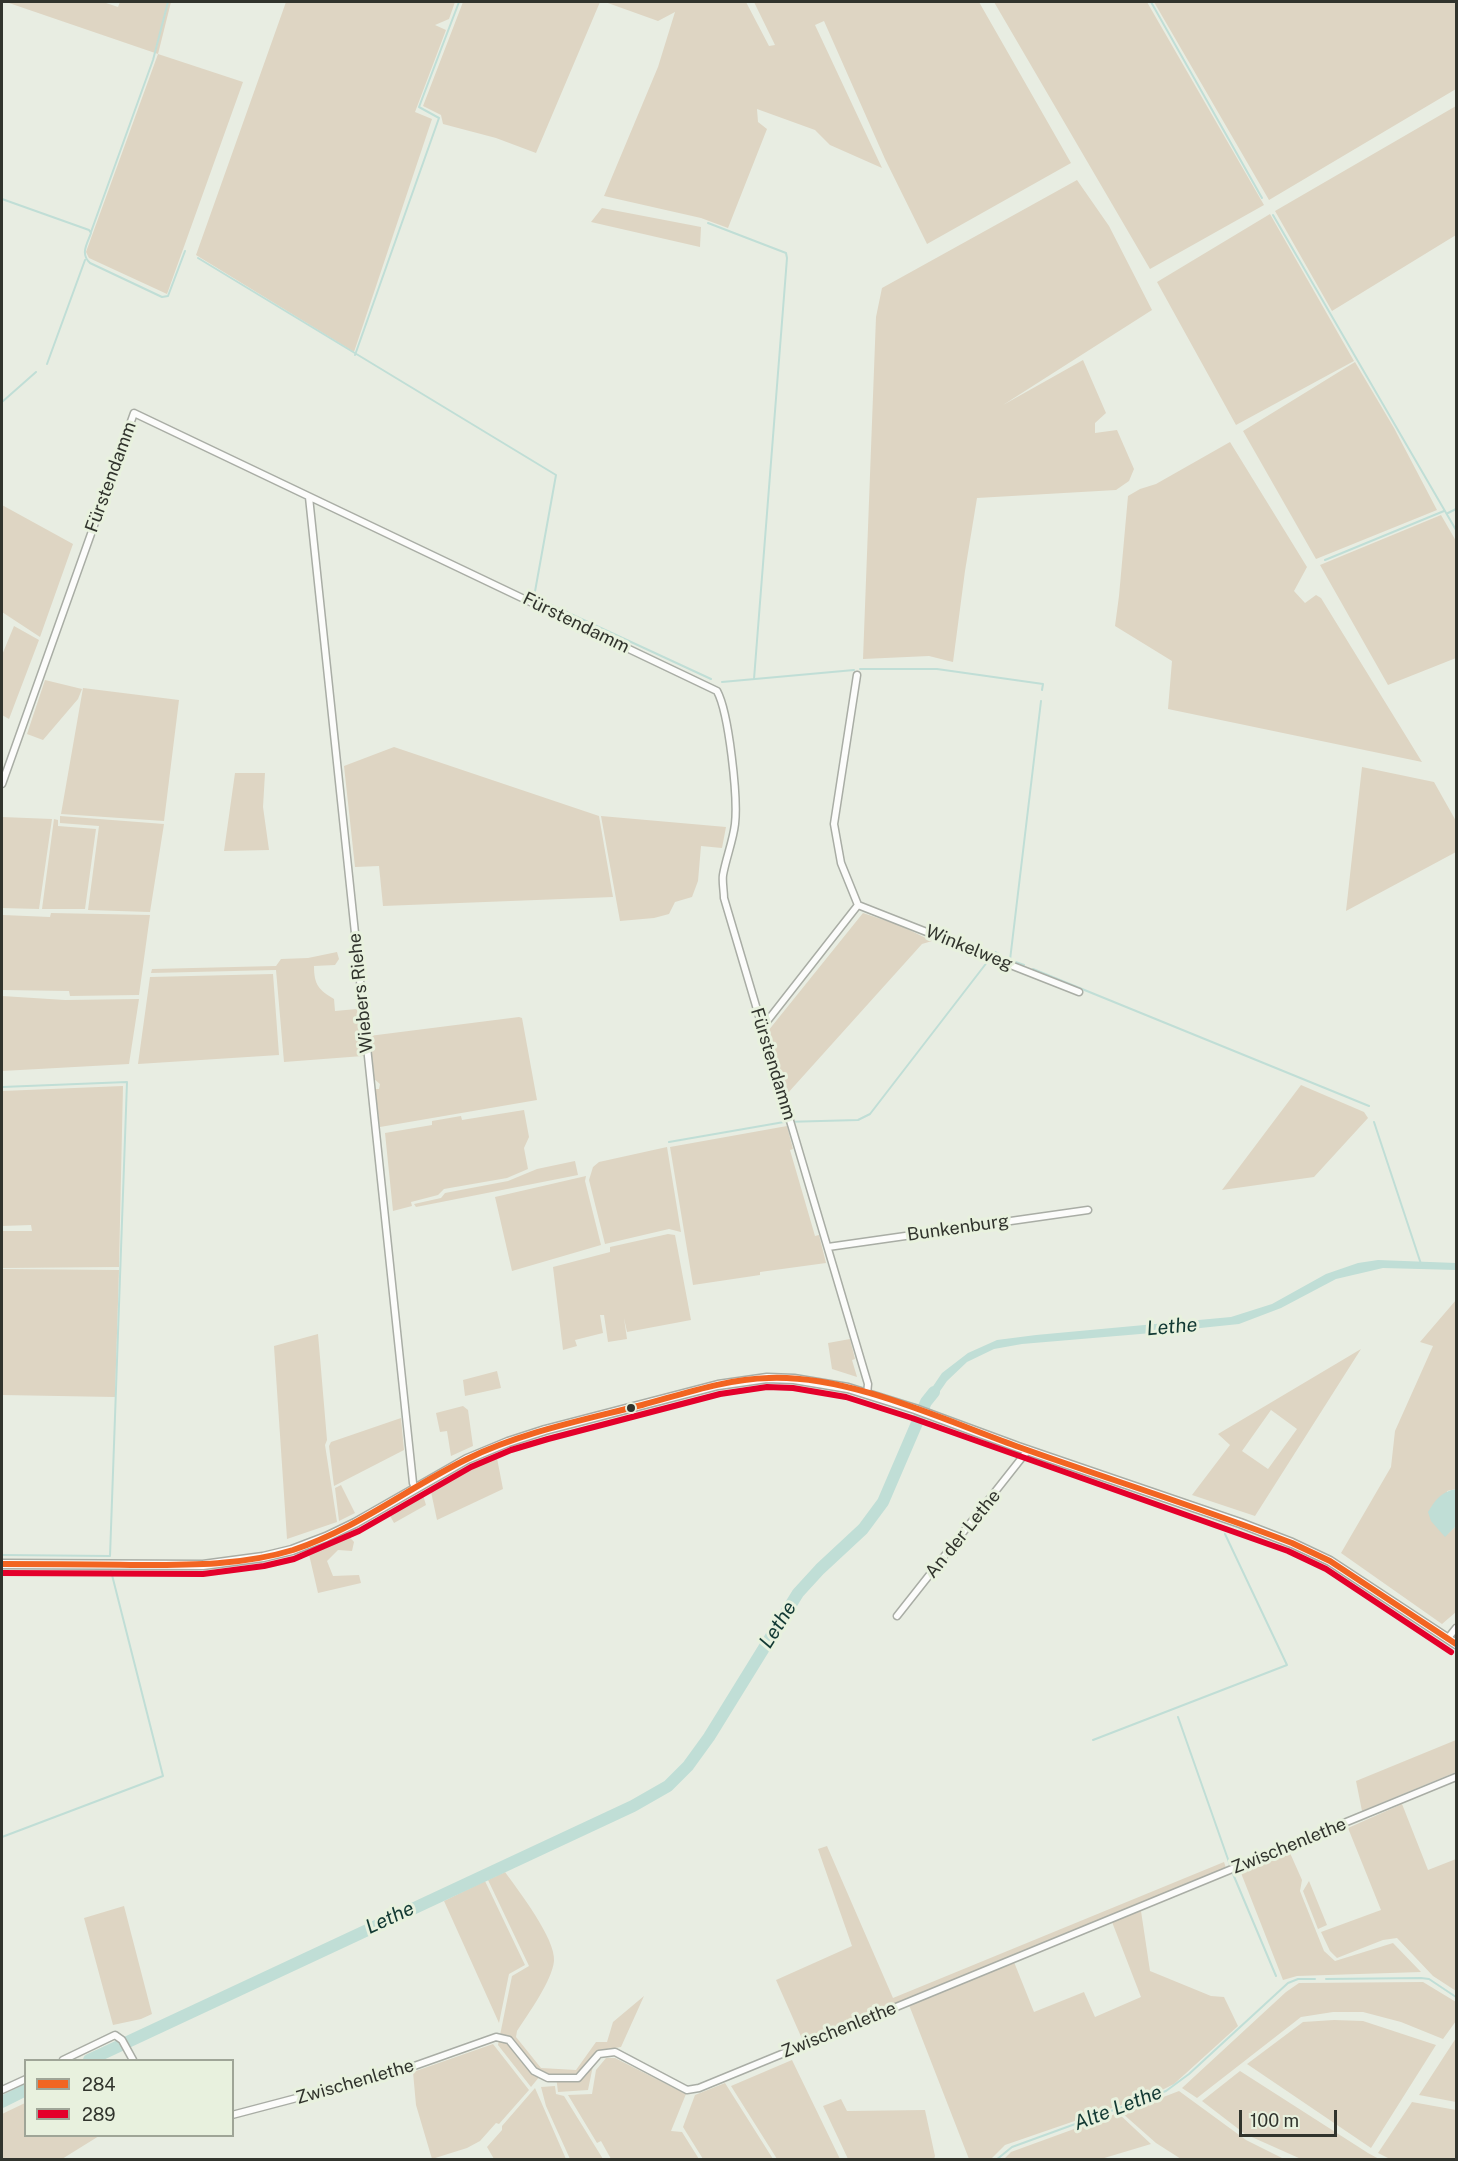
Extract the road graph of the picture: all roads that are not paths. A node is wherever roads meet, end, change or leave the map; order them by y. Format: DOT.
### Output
graph roads {
  1 [pos="309,497"];
  2 [pos="857,675"];
  3 [pos="2,784"];
  4 [pos="858,905"];
  5 [pos="1079,992"];
  6 [pos="761,1029"];
  7 [pos="1088,1210"];
  8 [pos="828,1247"];
  9 [pos="867,1394"];
  10 [pos="1028,1450"];
  11 [pos="415,1488"];
  12 [pos="2,1564"];
  13 [pos="897,1616"];
  14 [pos="1456,1628"];
  15 [pos="1448,1638"];
  16 [pos="1456,1644"];
  17 [pos="1456,1777"];
  18 [pos="67,2059"];
  19 [pos="131,2059"];
  20 [pos="24,2080"];
  21 [pos="2,2090"];
  22 [pos="234,2114"];
  1 -- 3 [label="street, Fürstendamm"];
  1 -- 6 [label="street, Fürstendamm"];
  1 -- 11 [label="street, Wiebers Riehe"];
  2 -- 4 [label="street"];
  4 -- 5 [label="street, Winkelweg"];
  4 -- 6 [label="street"];
  6 -- 8 [label="street, Fürstendamm"];
  7 -- 8 [label="street, Bunkenburg"];
  8 -- 9 [label="street, Fürstendamm"];
  9 -- 10 [label="street"];
  9 -- 11 [label="street"];
  10 -- 13 [label="street, An der Lethe"];
  10 -- 15 [label="street"];
  11 -- 12 [label="street"];
  14 -- 15 [label="street"];
  15 -- 16 [label="street"];
  17 -- 22 [label="street, Zwischenlethe"];
  18 -- 19 [label="street"];
  20 -- 21 [label="street"];
}
